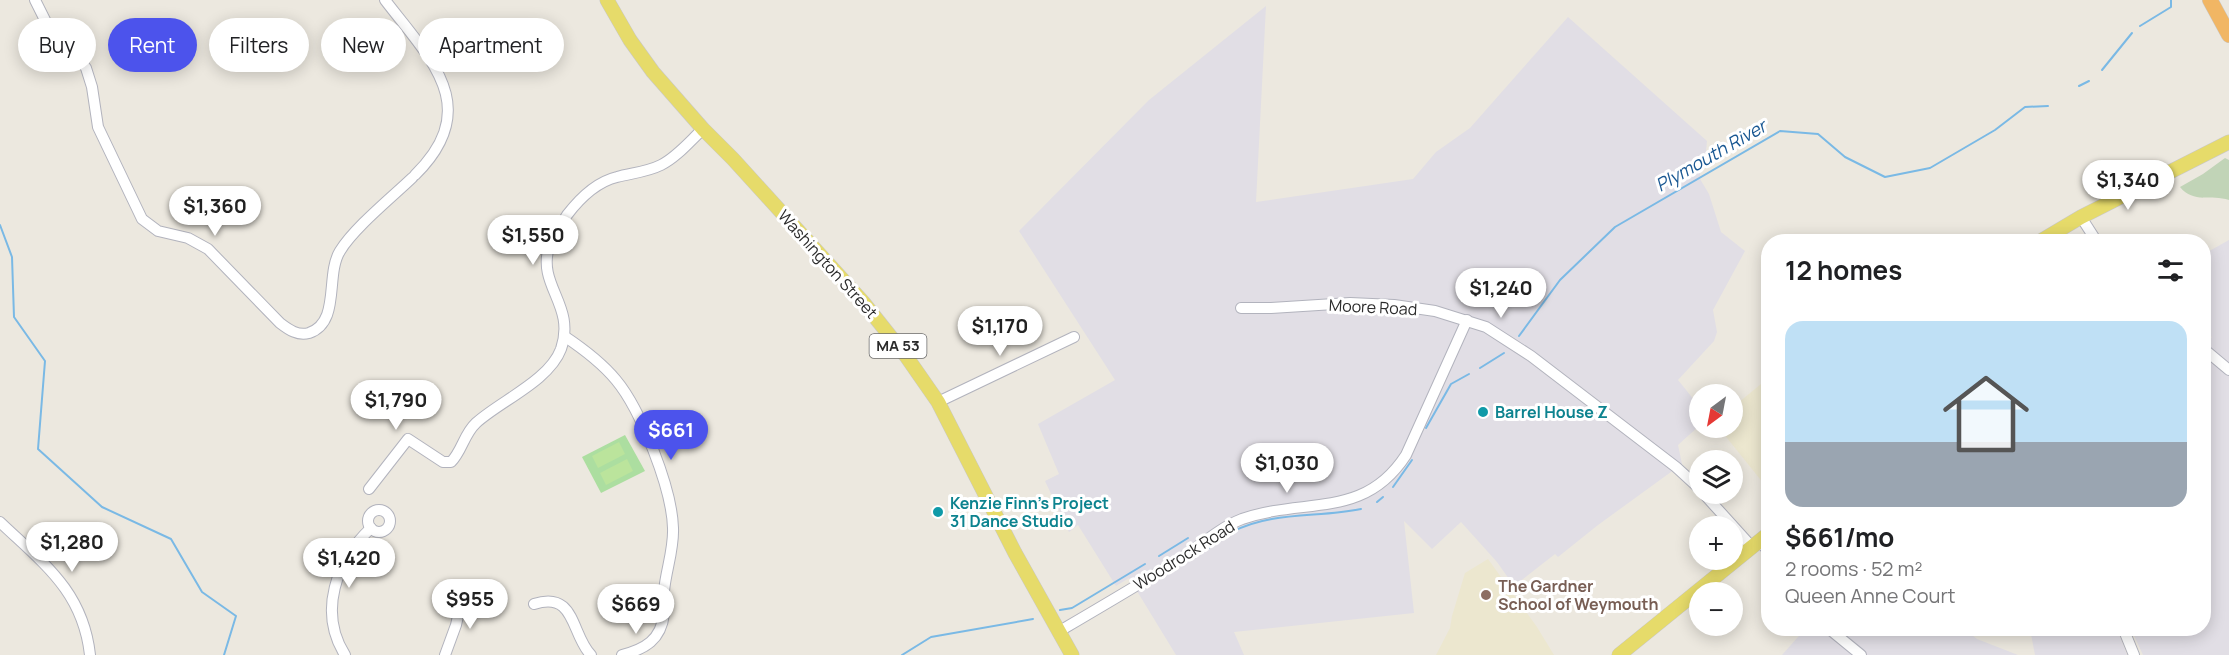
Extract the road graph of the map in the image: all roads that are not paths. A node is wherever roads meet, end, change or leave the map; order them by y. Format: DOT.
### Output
graph roads {
  1 [pos="35,0"];
  2 [pos="385,0"];
  3 [pos="607,0"];
  4 [pos="2210,0"];
  5 [pos="2229,35"];
  6 [pos="703,129"];
  7 [pos="2229,142"];
  8 [pos="2081,217"];
  9 [pos="2052,234"];
  10 [pos="2092,234"];
  11 [pos="1241,308"];
  12 [pos="1467,320"];
  13 [pos="564,336"];
  14 [pos="1074,337"];
  15 [pos="2211,355"];
  16 [pos="2229,370"];
  17 [pos="938,402"];
  18 [pos="1689,479"];
  19 [pos="369,489"];
  20 [pos="1716,504"];
  21 [pos="0,522"];
  22 [pos="371,528"];
  23 [pos="1761,542"];
  24 [pos="1761,544"];
  25 [pos="462,598"];
  26 [pos="534,604"];
  27 [pos="1058,632"];
  28 [pos="1838,636"];
  29 [pos="2126,636"];
  30 [pos="90,655"];
  31 [pos="345,655"];
  32 [pos="446,655"];
  33 [pos="591,655"];
  34 [pos="622,655"];
  35 [pos="1072,655"];
  36 [pos="1619,655"];
  37 [pos="1861,655"];
  38 [pos="2134,655"];
  1 -- 2 [label="street"];
  3 -- 6 [label="main road, Washington Street / MA 53"];
  4 -- 5 [label="highway"];
  6 -- 13 [label="street"];
  6 -- 17 [label="main road, Washington Street / MA 53"];
  7 -- 8 [label="main road"];
  8 -- 9 [label="main road"];
  8 -- 10 [label="street"];
  11 -- 12 [label="street, Moore Road"];
  12 -- 18 [label="street, Moore Road"];
  12 -- 27 [label="street, Woodrock Road"];
  13 -- 19 [label="street"];
  13 -- 34 [label="street"];
  14 -- 17 [label="street"];
  15 -- 16 [label="street"];
  17 -- 27 [label="main road, Washington Street / MA 53"];
  20 -- 23 [label="street"];
  21 -- 30 [label="street"];
  22 -- 31 [label="street"];
  24 -- 36 [label="main road"];
  25 -- 32 [label="street"];
  26 -- 33 [label="street"];
  27 -- 35 [label="main road, Washington Street / MA 53"];
  28 -- 37 [label="street"];
  29 -- 38 [label="street"];
}
